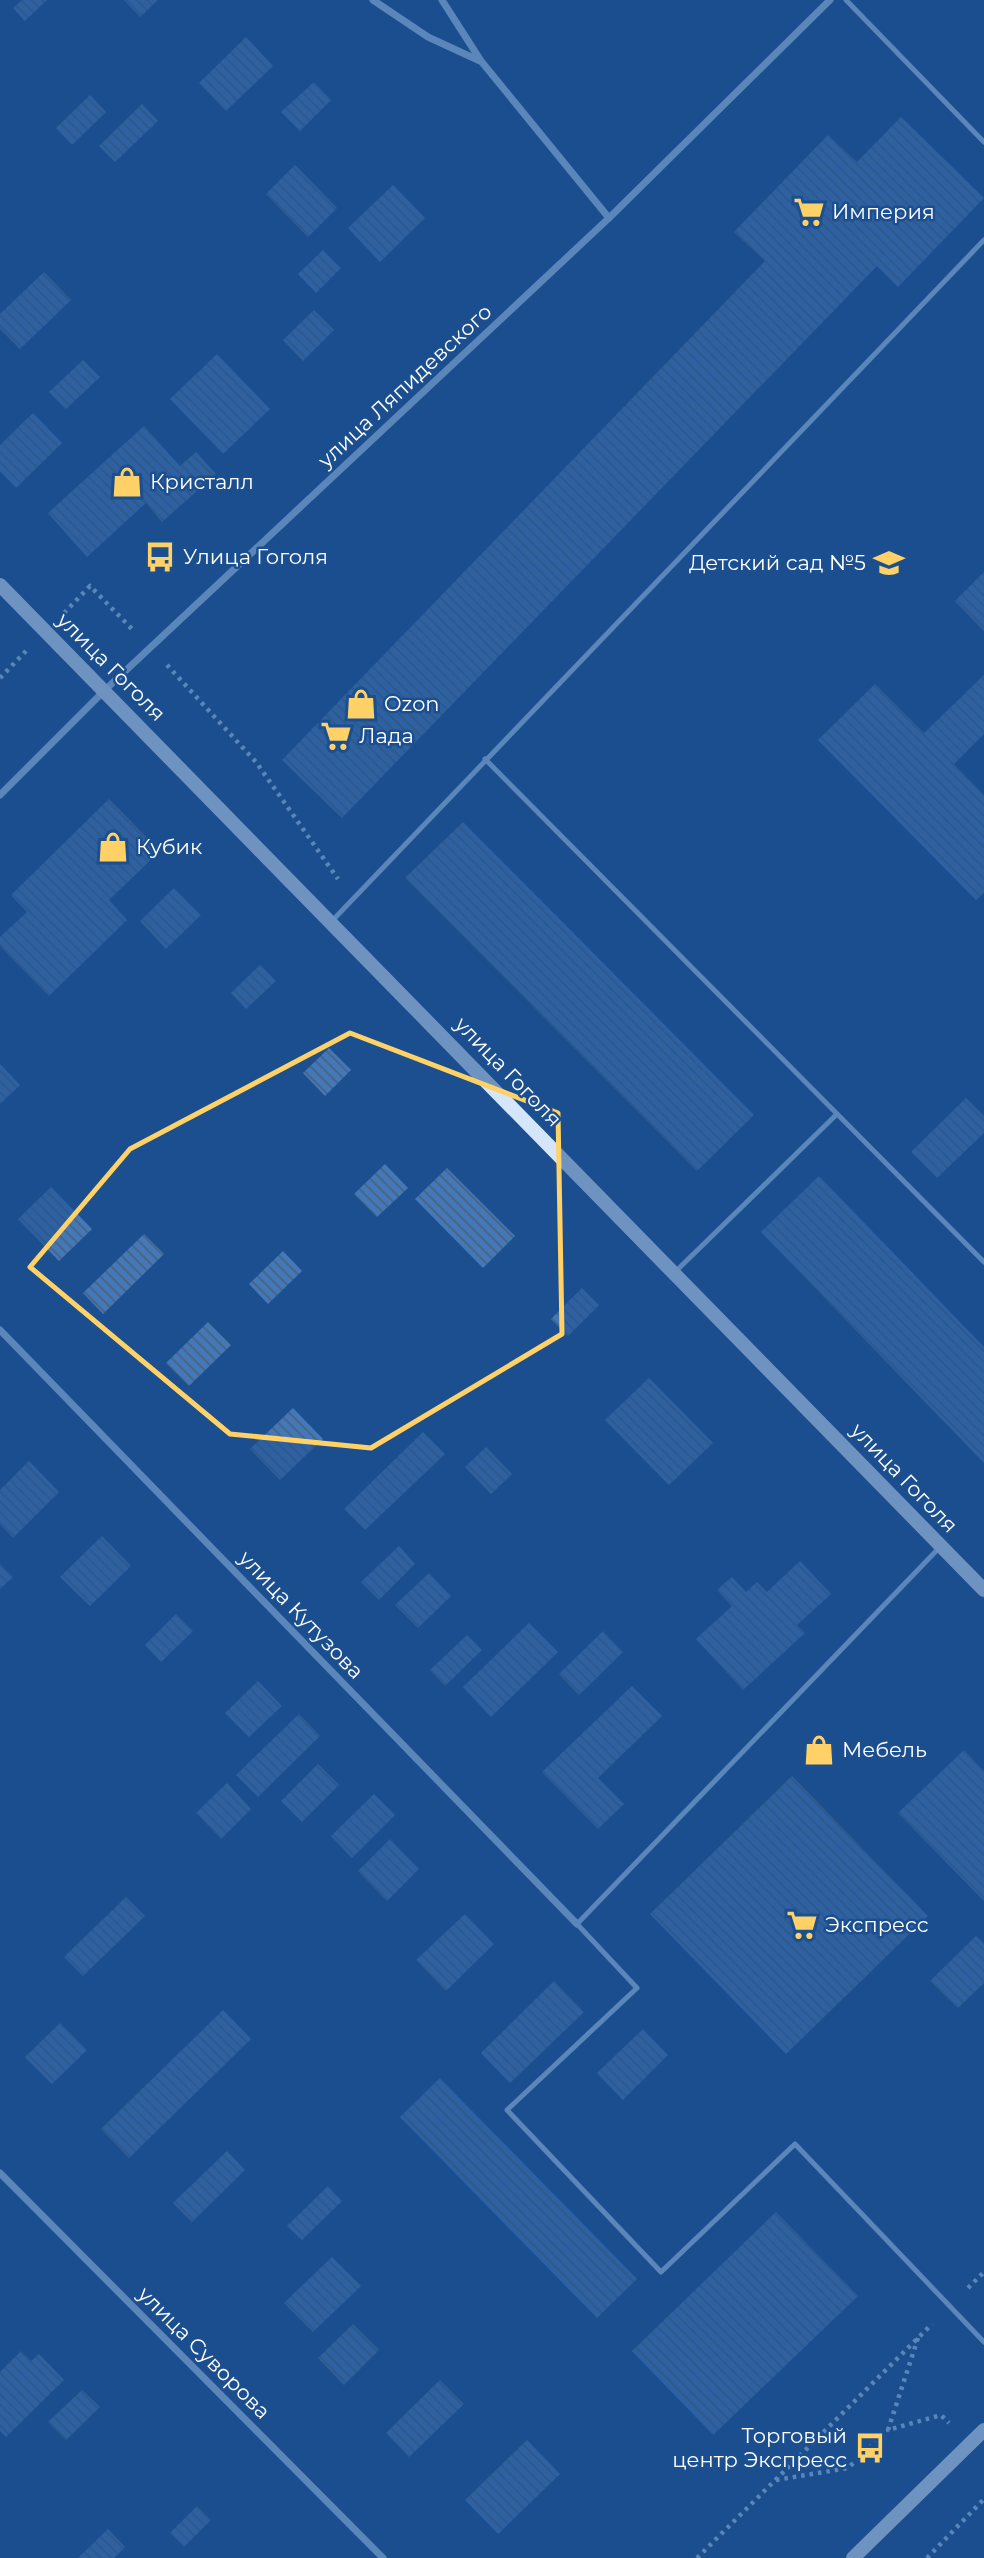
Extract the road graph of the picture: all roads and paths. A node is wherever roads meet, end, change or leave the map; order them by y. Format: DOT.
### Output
graph roads {
  1 [pos="373,0"];
  2 [pos="442,0"];
  3 [pos="830,0"];
  4 [pos="846,0"];
  5 [pos="481,61"];
  6 [pos="984,142"];
  7 [pos="609,218"];
  8 [pos="984,240"];
  9 [pos="0,585"];
  10 [pos="90,586"];
  11 [pos="151,648"];
  12 [pos="106,690"];
  13 [pos="485,759"];
  14 [pos="256,762"];
  15 [pos="0,794"];
  16 [pos="331,922"];
  17 [pos="837,1114"];
  18 [pos="984,1262"];
  19 [pos="674,1273"];
  20 [pos="0,1330"];
  21 [pos="941,1546"];
  22 [pos="984,1590"];
  23 [pos="577,1924"];
  24 [pos="0,2173"];
  25 [pos="984,2272"];
  26 [pos="950,2306"];
  27 [pos="919,2337"];
  28 [pos="984,2342"];
  29 [pos="888,2430"];
  30 [pos="984,2430"];
  31 [pos="971,2443"];
  32 [pos="775,2480"];
  33 [pos="984,2499"];
  34 [pos="383,2558"];
  35 [pos="697,2558"];
  36 [pos="853,2558"];
  37 [pos="927,2558"];
  1 -- 5 [label="street"];
  2 -- 5 [label="street"];
  3 -- 7 [label="street, улица Ляпидевского"];
  4 -- 6 [label="lane"];
  5 -- 7 [label="street"];
  7 -- 11 [label="street, улица Ляпидевского"];
  8 -- 13 [label="lane"];
  9 -- 12 [label="main road, улица Гоголя"];
  10 -- 11 [label="path"];
  11 -- 12 [label="street, улица Ляпидевского"];
  11 -- 14 [label="path"];
  12 -- 15 [label="street, улица Ляпидевского"];
  12 -- 16 [label="main road, улица Гоголя"];
  13 -- 16 [label="lane"];
  13 -- 17 [label="lane"];
  16 -- 19 [label="main road, улица Гоголя"];
  17 -- 18 [label="lane"];
  17 -- 19 [label="lane"];
  19 -- 21 [label="main road, улица Гоголя"];
  20 -- 23 [label="street, улица Кутузова"];
  21 -- 22 [label="main road, улица Гоголя"];
  21 -- 23 [label="lane"];
  23 -- 26 [label="lane"];
  24 -- 34 [label="street, улица Суворова"];
  25 -- 26 [label="path"];
  26 -- 27 [label="path"];
  26 -- 28 [label="lane"];
  27 -- 29 [label="path"];
  27 -- 32 [label="path"];
  29 -- 31 [label="path"];
  29 -- 32 [label="path"];
  30 -- 31 [label="main road"];
  31 -- 36 [label="main road"];
  32 -- 35 [label="path"];
  33 -- 37 [label="path"];
}
